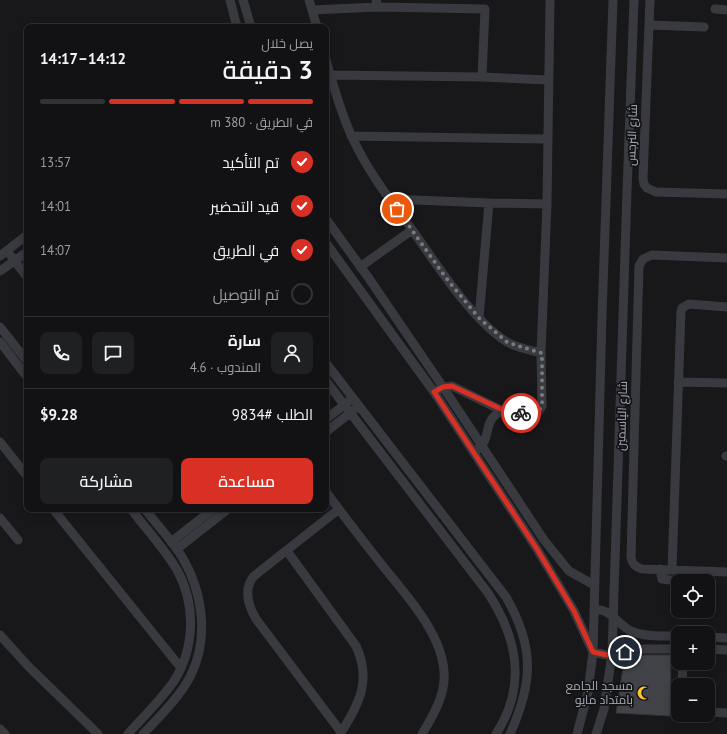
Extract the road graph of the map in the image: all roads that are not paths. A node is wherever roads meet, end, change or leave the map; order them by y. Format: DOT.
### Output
graph roads {
  1 [pos="230,0"];
  2 [pos="243,0"];
  3 [pos="309,0"];
  4 [pos="550,0"];
  5 [pos="613,0"];
  6 [pos="634,0"];
  7 [pos="650,0"];
  8 [pos="377,3"];
  9 [pos="485,4"];
  10 [pos="715,9"];
  11 [pos="312,10"];
  12 [pos="727,10"];
  13 [pos="236,24"];
  14 [pos="249,24"];
  15 [pos="316,24"];
  16 [pos="650,25"];
  17 [pos="704,27"];
  18 [pos="329,71"];
  19 [pos="330,75"];
  20 [pos="482,77"];
  21 [pos="548,80"];
  22 [pos="629,122"];
  23 [pos="644,123"];
  24 [pos="351,136"];
  25 [pos="547,139"];
  26 [pos="727,194"];
  27 [pos="389,199"];
  28 [pos="489,203"];
  29 [pos="547,204"];
  30 [pos="329,224"];
  31 [pos="412,230"];
  32 [pos="24,237"];
  33 [pos="329,247"];
  34 [pos="3,253"];
  35 [pos="24,254"];
  36 [pos="727,258"];
  37 [pos="14,260"];
  38 [pos="360,267"];
  39 [pos="0,271"];
  40 [pos="24,273"];
  41 [pos="368,277"];
  42 [pos="357,285"];
  43 [pos="623,292"];
  44 [pos="638,292"];
  45 [pos="727,307"];
  46 [pos="479,318"];
  47 [pos="0,327"];
  48 [pos="0,342"];
  49 [pos="542,353"];
  50 [pos="24,357"];
  51 [pos="329,367"];
  52 [pos="24,372"];
  53 [pos="678,382"];
  54 [pos="727,383"];
  55 [pos="329,385"];
  56 [pos="443,387"];
  57 [pos="434,392"];
  58 [pos="353,398"];
  59 [pos="344,404"];
  60 [pos="359,406"];
  61 [pos="503,410"];
  62 [pos="350,412"];
  63 [pos="329,416"];
  64 [pos="329,430"];
  65 [pos="0,442"];
  66 [pos="482,446"];
  67 [pos="474,453"];
  68 [pos="633,469"];
  69 [pos="24,472"];
  70 [pos="618,480"];
  71 [pos="329,496"];
  72 [pos="339,509"];
  73 [pos="439,509"];
  74 [pos="55,512"];
  75 [pos="134,512"];
  76 [pos="147,512"];
  77 [pos="210,512"];
  78 [pos="224,512"];
  79 [pos="429,516"];
  80 [pos="0,518"];
  81 [pos="18,540"];
  82 [pos="174,546"];
  83 [pos="287,551"];
  84 [pos="660,569"];
  85 [pos="672,570"];
  86 [pos="702,571"];
  87 [pos="727,572"];
  88 [pos="702,574"];
  89 [pos="671,580"];
  90 [pos="594,585"];
  91 [pos="594,610"];
  92 [pos="613,615"];
  93 [pos="0,635"];
  94 [pos="671,635"];
  95 [pos="715,637"];
  96 [pos="727,638"];
  97 [pos="671,648"];
  98 [pos="715,649"];
  99 [pos="727,650"];
  100 [pos="593,652"];
  101 [pos="612,654"];
  102 [pos="181,668"];
  103 [pos="715,712"];
  104 [pos="727,713"];
  105 [pos="0,729"];
  106 [pos="341,733"];
  107 [pos="5,734"];
  108 [pos="98,734"];
  109 [pos="128,734"];
  110 [pos="144,734"];
  111 [pos="422,734"];
  112 [pos="496,734"];
  113 [pos="510,734"];
  114 [pos="577,734"];
  115 [pos="596,734"];
  1 -- 13 [label="street"];
  2 -- 14 [label="street"];
  3 -- 11 [label="street"];
  4 -- 21 [label="street"];
  5 -- 90 [label="street"];
  6 -- 22 [label="street"];
  7 -- 16 [label="street, شارع النرجس"];
  8 -- 9 [label="street"];
  8 -- 11 [label="street"];
  9 -- 20 [label="street"];
  10 -- 12 [label="street"];
  11 -- 15 [label="street"];
  16 -- 17 [label="street"];
  16 -- 23 [label="street, شارع النرجس"];
  18 -- 19 [label="street"];
  19 -- 20 [label="street"];
  19 -- 24 [label="street"];
  20 -- 21 [label="street"];
  21 -- 25 [label="street"];
  22 -- 23 [label="street"];
  22 -- 43 [label="street"];
  23 -- 26 [label="street, شارع النرجس"];
  24 -- 25 [label="street"];
  24 -- 27 [label="street"];
  25 -- 29 [label="street"];
  27 -- 28 [label="street"];
  27 -- 31 [label="street"];
  28 -- 29 [label="street"];
  28 -- 46 [label="street"];
  29 -- 49 [label="street"];
  30 -- 38 [label="street"];
  31 -- 38 [label="street"];
  31 -- 46 [label="street"];
  32 -- 34 [label="street"];
  33 -- 42 [label="street"];
  34 -- 37 [label="street"];
  35 -- 37 [label="street"];
  36 -- 44 [label="street, شارع الياسمين"];
  37 -- 39 [label="street"];
  37 -- 40 [label="street"];
  38 -- 41 [label="street"];
  41 -- 42 [label="street"];
  41 -- 56 [label="street"];
  42 -- 57 [label="street"];
  43 -- 44 [label="street"];
  43 -- 70 [label="street"];
  44 -- 68 [label="street, شارع الياسمين"];
  45 -- 53 [label="street"];
  46 -- 49 [label="street"];
  47 -- 50 [label="street"];
  48 -- 52 [label="street"];
  49 -- 61 [label="street"];
  51 -- 58 [label="street"];
  53 -- 54 [label="street"];
  53 -- 85 [label="street"];
  55 -- 59 [label="street"];
  56 -- 57 [label="street"];
  56 -- 61 [label="street"];
  56 -- 66 [label="street"];
  57 -- 67 [label="street"];
  58 -- 59 [label="street"];
  58 -- 60 [label="street"];
  59 -- 62 [label="street"];
  59 -- 63 [label="street"];
  60 -- 62 [label="street"];
  60 -- 73 [label="street"];
  61 -- 66 [label="street"];
  62 -- 64 [label="street"];
  62 -- 79 [label="street"];
  65 -- 69 [label="street"];
  66 -- 67 [label="street"];
  66 -- 90 [label="street"];
  67 -- 100 [label="street"];
  68 -- 70 [label="street"];
  68 -- 84 [label="street, شارع الياسمين"];
  70 -- 92 [label="street"];
  71 -- 72 [label="street"];
  72 -- 83 [label="street"];
  72 -- 111 [label="street"];
  73 -- 79 [label="street"];
  73 -- 113 [label="street"];
  74 -- 102 [label="street"];
  75 -- 102 [label="street"];
  76 -- 82 [label="street"];
  77 -- 82 [label="street"];
  78 -- 82 [label="street"];
  79 -- 112 [label="street"];
  80 -- 81 [label="street"];
  82 -- 110 [label="street"];
  83 -- 106 [label="street"];
  83 -- 106 [label="street"];
  84 -- 85 [label="street, شارع الياسمين"];
  84 -- 89 [label="street"];
  85 -- 86 [label="street, شارع الياسمين"];
  86 -- 87 [label="street, شارع الياسمين"];
  86 -- 88 [label="street"];
  90 -- 91 [label="street"];
  91 -- 92 [label="street"];
  91 -- 100 [label="street"];
  92 -- 94 [label="street"];
  92 -- 101 [label="street"];
  93 -- 108 [label="street"];
  95 -- 96 [label="street"];
  97 -- 101 [label="street"];
  98 -- 99 [label="street"];
  100 -- 101 [label="street"];
  100 -- 114 [label="street"];
  101 -- 115 [label="street"];
  102 -- 109 [label="street"];
  103 -- 104 [label="street"];
  105 -- 107 [label="street"];
}
